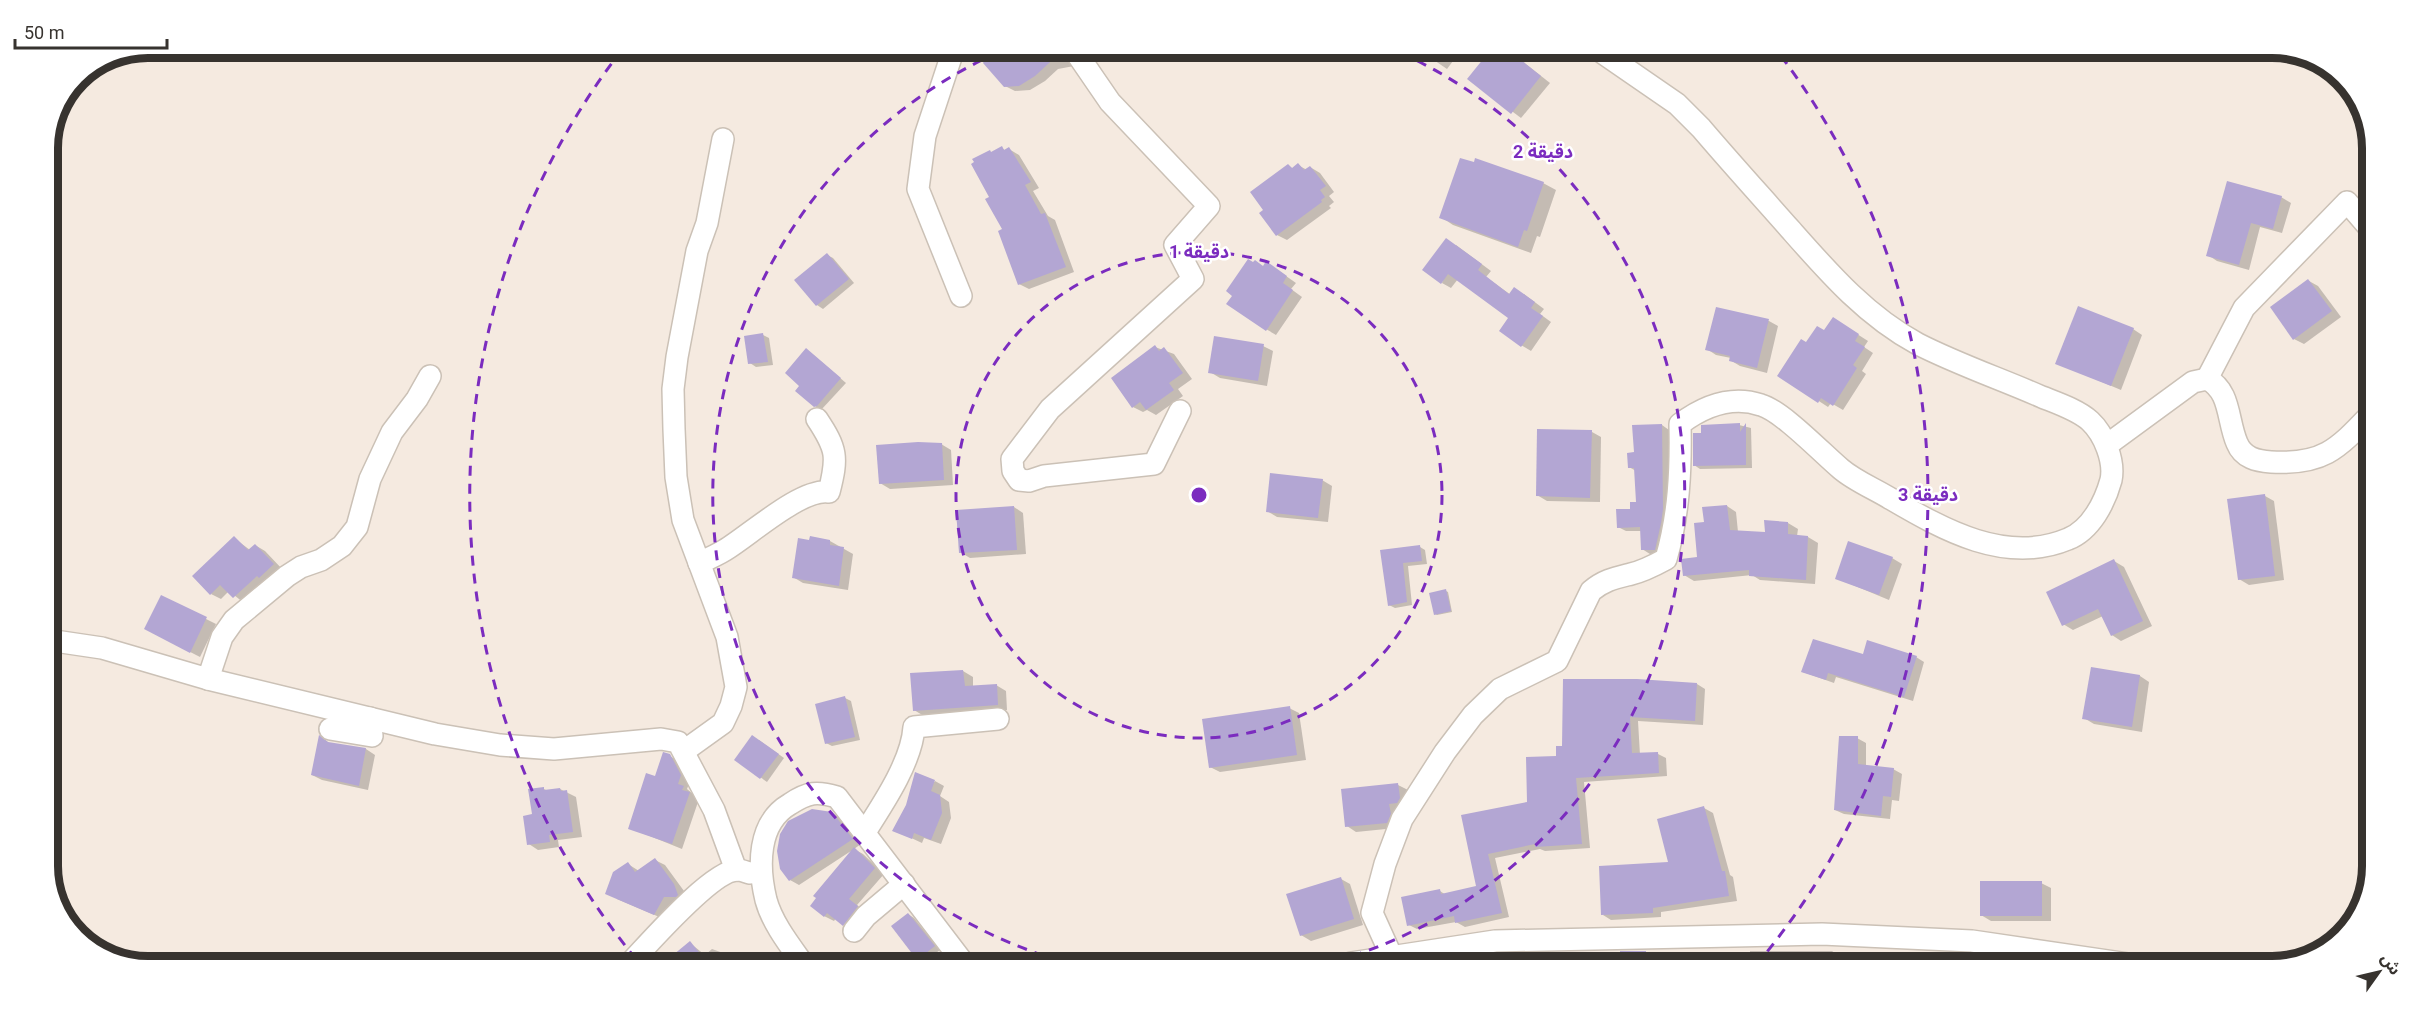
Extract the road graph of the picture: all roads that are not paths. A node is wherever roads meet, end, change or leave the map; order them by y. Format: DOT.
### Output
graph roads {
  1 [pos="951,59"];
  2 [pos="1080,59"];
  3 [pos="1612,59"];
  4 [pos="723,139"];
  5 [pos="2362,219"];
  6 [pos="961,296"];
  7 [pos="430,375"];
  8 [pos="2206,379"];
  9 [pos="1180,411"];
  10 [pos="817,419"];
  11 [pos="2362,423"];
  12 [pos="2108,445"];
  13 [pos="699,563"];
  14 [pos="59,642"];
  15 [pos="208,679"];
  16 [pos="370,717"];
  17 [pos="998,719"];
  18 [pos="330,729"];
  19 [pos="684,751"];
  20 [pos="865,832"];
  21 [pos="736,870"];
  22 [pos="763,876"];
  23 [pos="904,884"];
  24 [pos="854,931"];
  25 [pos="637,956"];
  26 [pos="798,956"];
  27 [pos="958,956"];
  28 [pos="1391,956"];
  29 [pos="2074,956"];
  1 -- 6 [label="street"];
  2 -- 9 [label="street"];
  3 -- 12 [label="street"];
  4 -- 13 [label="street"];
  5 -- 8 [label="street"];
  7 -- 15 [label="street"];
  8 -- 11 [label="street"];
  8 -- 12 [label="street"];
  10 -- 13 [label="street"];
  12 -- 28 [label="street"];
  13 -- 19 [label="street"];
  14 -- 15 [label="street"];
  15 -- 16 [label="street"];
  16 -- 18 [label="street"];
  16 -- 19 [label="street"];
  17 -- 20 [label="street"];
  19 -- 21 [label="street"];
  20 -- 22 [label="street"];
  20 -- 23 [label="street"];
  21 -- 22 [label="street"];
  21 -- 25 [label="street"];
  22 -- 26 [label="street"];
  23 -- 24 [label="street"];
  23 -- 27 [label="street"];
  28 -- 29 [label="street"];
}
